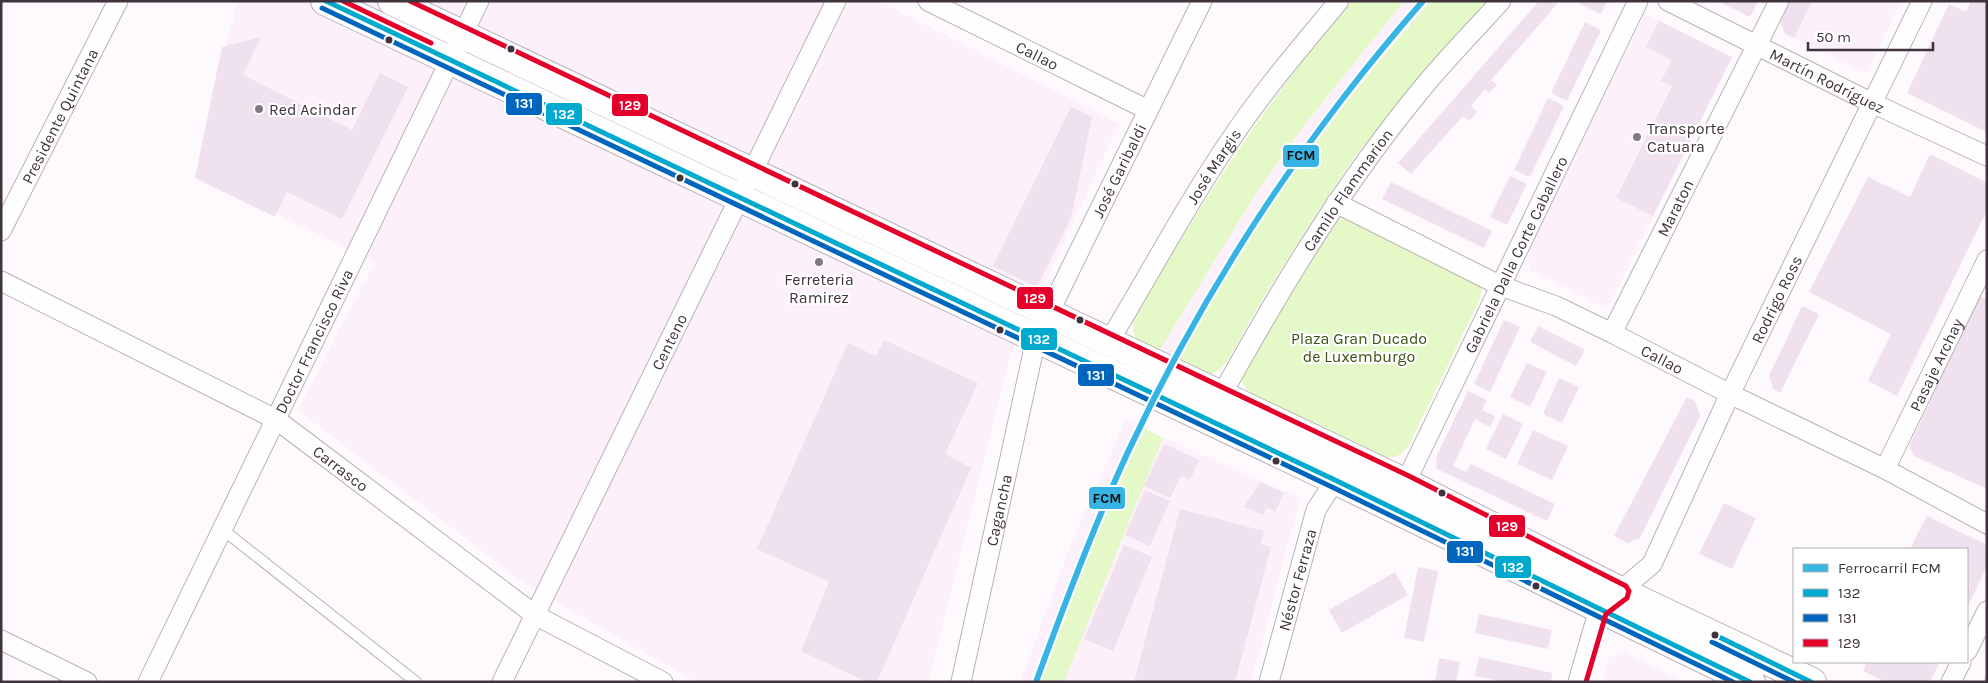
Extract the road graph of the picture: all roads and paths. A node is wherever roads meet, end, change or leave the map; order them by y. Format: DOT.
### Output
graph roads {
  1 [pos="118,1"];
  2 [pos="325,1"];
  3 [pos="392,1"];
  4 [pos="479,1"];
  5 [pos="836,1"];
  6 [pos="928,1"];
  7 [pos="1202,1"];
  8 [pos="1339,1"];
  9 [pos="1501,1"];
  10 [pos="1638,1"];
  11 [pos="1668,1"];
  12 [pos="1778,1"];
  13 [pos="1922,1"];
  14 [pos="463,34"];
  15 [pos="1757,46"];
  16 [pos="450,61"];
  17 [pos="1872,103"];
  18 [pos="1148,110"];
  19 [pos="1987,156"];
  20 [pos="753,174"];
  21 [pos="739,198"];
  22 [pos="1336,203"];
  23 [pos="1,231"];
  24 [pos="1987,260"];
  25 [pos="1,281"];
  26 [pos="1501,286"];
  27 [pos="1041,327"];
  28 [pos="1612,333"];
  29 [pos="1108,342"];
  30 [pos="1730,394"];
  31 [pos="1221,396"];
  32 [pos="277,420"];
  33 [pos="1885,468"];
  34 [pos="1335,480"];
  35 [pos="1406,484"];
  36 [pos="1393,509"];
  37 [pos="1987,524"];
  38 [pos="222,529"];
  39 [pos="1622,592"];
  40 [pos="1599,609"];
  41 [pos="1987,611"];
  42 [pos="535,615"];
  43 [pos="1,640"];
  44 [pos="1968,649"];
  45 [pos="1960,663"];
  46 [pos="86,682"];
  47 [pos="148,682"];
  48 [pos="416,682"];
  49 [pos="502,682"];
  50 [pos="663,682"];
  51 [pos="961,682"];
  52 [pos="1269,682"];
  53 [pos="1578,682"];
  54 [pos="1751,682"];
  55 [pos="1812,682"];
  56 [pos="1951,682"];
  1 -- 23 [label="street, Presidente Quintana"];
  2 -- 16 [label="main road"];
  3 -- 14 [label="main road"];
  4 -- 14 [label="street, Doctor Francisco Riva"];
  5 -- 20 [label="street, Centeno"];
  6 -- 18 [label="street, Callao"];
  7 -- 18 [label="street, José Garibaldi"];
  8 -- 29 [label="street, José Margis"];
  9 -- 22 [label="street, Camilo Flammarion"];
  10 -- 26 [label="street, Gabriela Dalla Corte Caballero"];
  11 -- 15 [label="street, Martín Rodríguez"];
  12 -- 15 [label="street, Maraton"];
  13 -- 17 [label="street, Rodrigo Ross"];
  14 -- 16 [label="street, Doctor Francisco Riva"];
  14 -- 20 [label="main road"];
  15 -- 17 [label="street, Martín Rodríguez"];
  15 -- 28 [label="street, Maraton"];
  16 -- 21 [label="main road"];
  16 -- 32 [label="street, Doctor Francisco Riva"];
  17 -- 19 [label="street, Martín Rodríguez"];
  17 -- 30 [label="street, Rodrigo Ross"];
  18 -- 27 [label="street, José Garibaldi"];
  20 -- 21 [label="street, Centeno"];
  20 -- 27 [label="main road"];
  21 -- 27 [label="main road"];
  21 -- 42 [label="street, Centeno"];
  22 -- 26 [label="street, Callao"];
  22 -- 31 [label="street, Camilo Flammarion"];
  24 -- 33 [label="street, Pasaje Archay"];
  25 -- 32 [label="street, Carrasco"];
  26 -- 28 [label="street, Callao"];
  26 -- 35 [label="street, Gabriela Dalla Corte Caballero"];
  27 -- 29 [label="main road"];
  27 -- 34 [label="main road"];
  27 -- 51 [label="street, Cagancha"];
  28 -- 30 [label="street, Callao"];
  29 -- 31 [label="main road"];
  30 -- 33 [label="street, Callao"];
  30 -- 39 [label="street, Rodrigo Ross"];
  31 -- 35 [label="main road"];
  32 -- 38 [label="street, Doctor Francisco Riva"];
  32 -- 42 [label="street, Carrasco"];
  33 -- 37 [label="street, Callao"];
  34 -- 36 [label="main road"];
  34 -- 52 [label="street, Néstor Ferraza"];
  35 -- 36 [label="street, Gabriela Dalla Corte Caballero"];
  35 -- 39 [label="main road"];
  36 -- 40 [label="main road"];
  38 -- 47 [label="street, Doctor Francisco Riva"];
  38 -- 48 [label="lane"];
  39 -- 40 [label="street, Rodrigo Ross"];
  39 -- 55 [label="main road"];
  40 -- 53 [label="street"];
  40 -- 54 [label="main road"];
  41 -- 44 [label="street"];
  42 -- 49 [label="street, Centeno"];
  42 -- 50 [label="street, Carrasco"];
  43 -- 46 [label="street"];
  45 -- 56 [label="street"];
}
